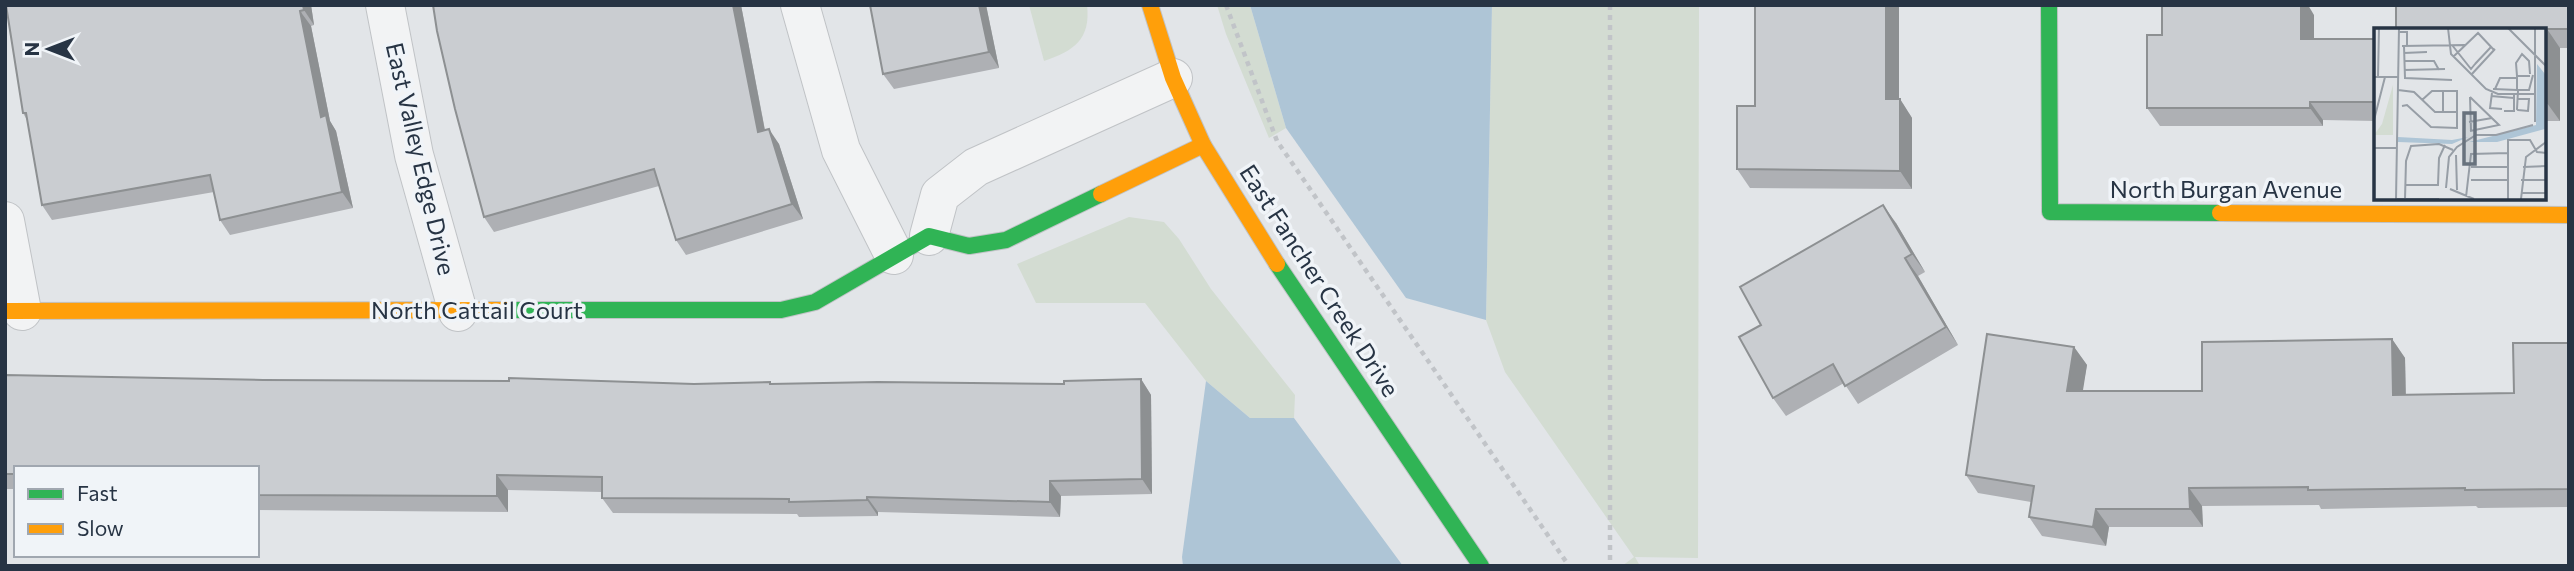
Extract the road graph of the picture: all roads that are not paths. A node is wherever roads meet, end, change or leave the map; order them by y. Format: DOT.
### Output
graph roads {
  1 [pos="385,5"];
  2 [pos="800,5"];
  3 [pos="1150,5"];
  4 [pos="2049,5"];
  5 [pos="1173,78"];
  6 [pos="1203,145"];
  7 [pos="2569,215"];
  8 [pos="5,221"];
  9 [pos="929,236"];
  10 [pos="894,255"];
  11 [pos="14,311"];
  12 [pos="458,312"];
  13 [pos="1481,566"];
  1 -- 12 [label="street, East Valley Edge Drive"];
  2 -- 10 [label="street"];
  3 -- 5 [label="street, East Fancher Creek Drive"];
  4 -- 7 [label="street, North Burgan Avenue"];
  5 -- 6 [label="street, East Fancher Creek Drive"];
  5 -- 9 [label="street"];
  6 -- 9 [label="street"];
  6 -- 13 [label="street, East Fancher Creek Drive"];
  8 -- 11 [label="street"];
  9 -- 10 [label="street, North Cattail Court"];
  10 -- 12 [label="street, North Cattail Court"];
  11 -- 12 [label="street, North Cattail Court"];
}
